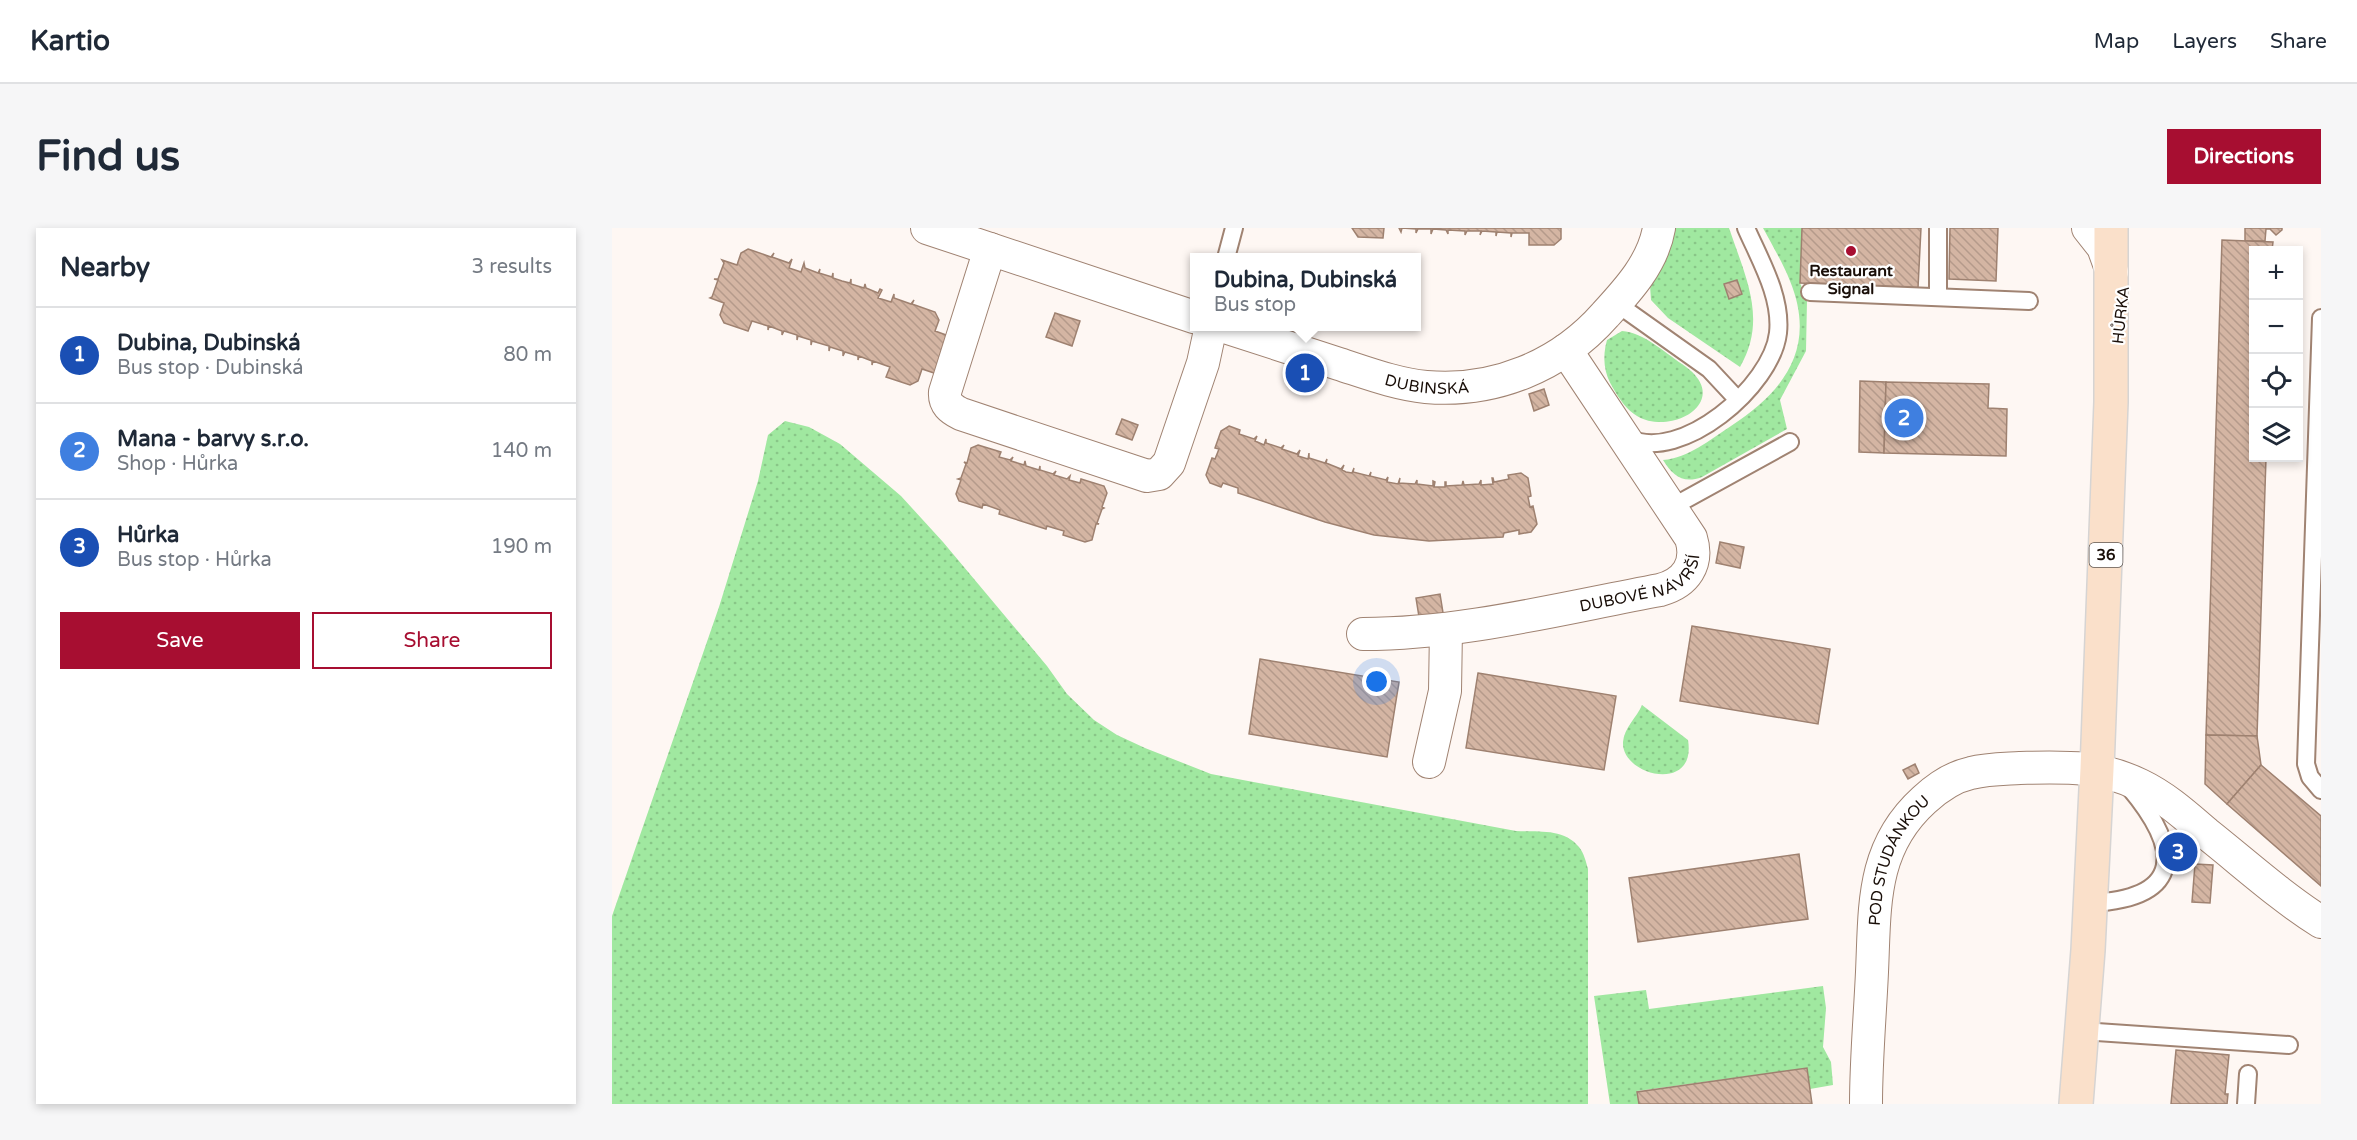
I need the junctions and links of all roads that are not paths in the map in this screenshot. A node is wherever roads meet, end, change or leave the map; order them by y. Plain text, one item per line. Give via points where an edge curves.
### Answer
1 (927, 228) edge
2 (1234, 228) edge
3 (1643, 228) edge
4 (1659, 228) edge
5 (1746, 228) edge
6 (1938, 228) edge
7 (2088, 228) edge
8 (2112, 228) edge
9 (2129, 228) edge
10 (990, 249) junction
11 (1227, 253) edge
12 (2112, 272) junction
13 (1810, 292) dead end
14 (1938, 297) junction
15 (2029, 301) dead end
16 (1616, 303) junction
17 (1190, 316) edge
18 (2321, 318) edge
19 (1210, 331) edge
20 (1234, 331) edge
21 (1566, 350) junction
22 (2320, 368) edge
23 (1737, 399) junction
24 (2111, 402) junction
25 (1624, 436) junction
26 (1790, 442) dead end
27 (1672, 507) junction
28 (1446, 629) junction
29 (1363, 633) dead end
30 (2315, 698) edge
31 (1429, 762) dead end
32 (2107, 772) junction
33 (2321, 790) edge
34 (2091, 903) junction
35 (2321, 922) edge
36 (2082, 1031) junction
37 (2289, 1045) dead end
38 (2248, 1074) dead end
39 (1866, 1104) edge
40 (2076, 1104) edge
41 (2246, 1104) edge

1 - 10 street
2 - 11 lane
3 - 16 street, DUBINSKÁ via 1636,261
4 - 16 street, DUBINSKÁ via 1651,255
5 - 23 lane via 1773,292 1778,334 1762,372
6 - 14 lane
7 - 12 street via 2106,253
8 - 12 main road, HŮRKA / 36
9 - 24 main road, HŮRKA / 36
10 - 17 street
10 - 19 street via 945,392 950,407 961,414 1146,476 1159,474 1169,463
12 - 24 main road, HŮRKA / 36
13 - 14 lane
14 - 15 lane
16 - 21 street, DUBINSKÁ via 1595,327
16 - 23 lane via 1709,369
18 - 22 lane
20 - 21 street, DUBINSKÁ via 1374,376 1426,387 1474,387 1499,381 1532,370
21 - 25 street, DUBOVÉ NÁVRŠÍ
22 - 30 lane
23 - 25 lane via 1700,428 1672,441 1648,443
24 - 32 main road, HŮRKA / 36
25 - 27 street, DUBOVÉ NÁVRŠÍ
26 - 27 lane
27 - 28 street, DUBOVÉ NÁVRŠÍ via 1694,546 1690,570 1679,583 1660,590
28 - 29 street, DUBOVÉ NÁVRŠÍ
28 - 31 street via 1445,691
30 - 33 lane via 2306,764 2310,777
32 - 34 main road, HŮRKA / 36
32 - 34 lane via 2140,800 2167,854 2158,881 2144,892
32 - 35 street via 2170,803 2284,897
32 - 39 street, POD STUDÁNKOU via 2071,766 1969,773 1935,790 1897,829 1885,854 1878,888
34 - 36 main road, HŮRKA / 36
36 - 37 lane
36 - 40 main road, HŮRKA / 36
38 - 41 lane

